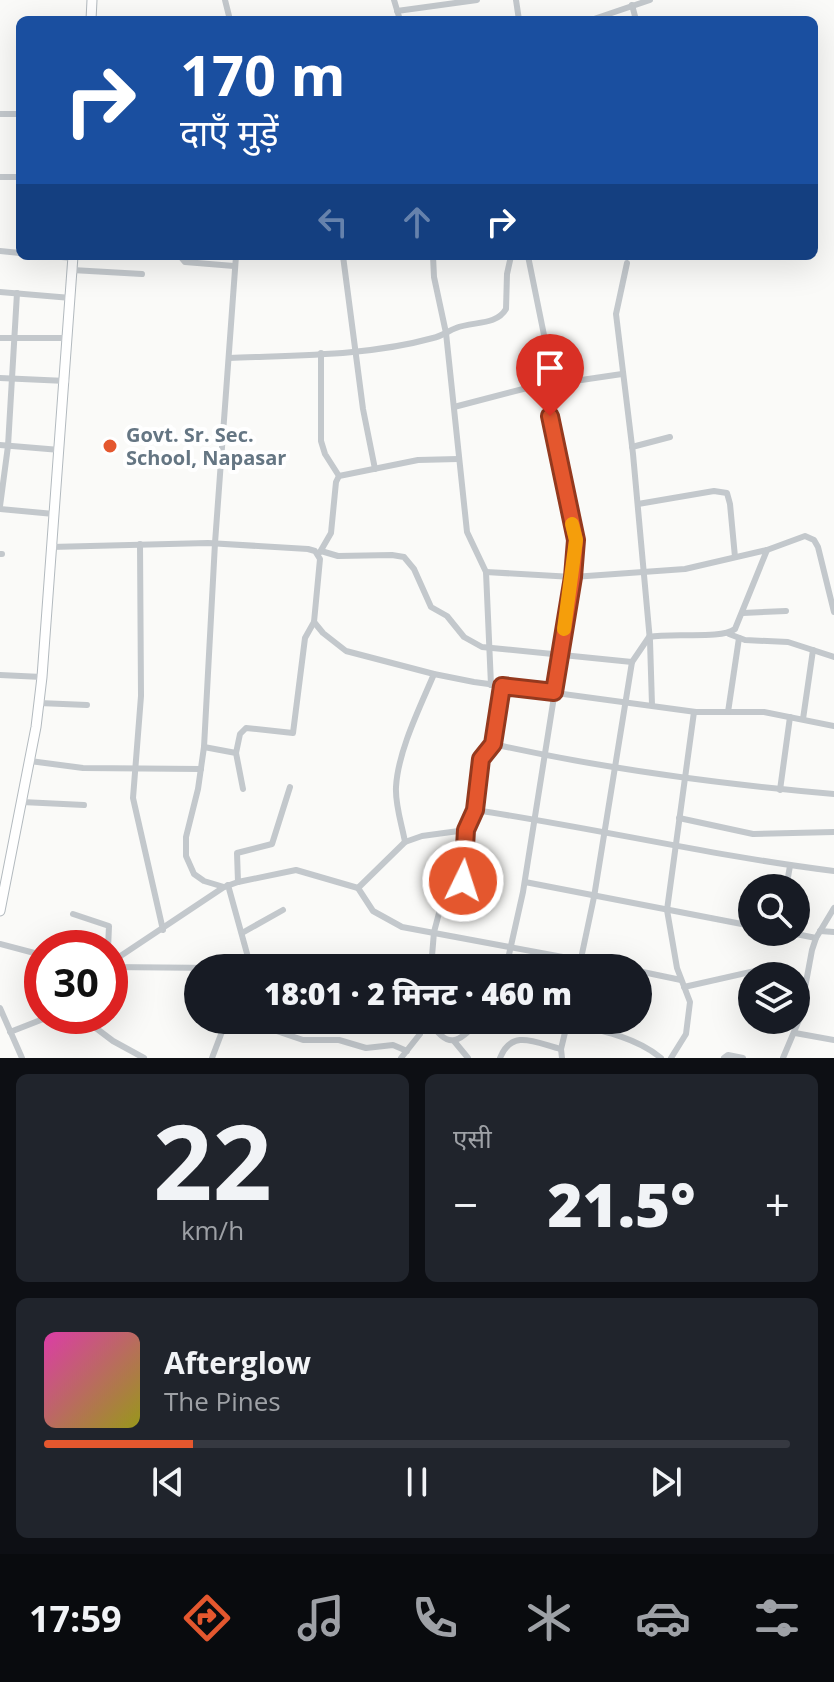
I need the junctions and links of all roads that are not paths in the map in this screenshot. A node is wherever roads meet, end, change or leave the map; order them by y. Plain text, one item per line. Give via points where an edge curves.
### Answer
1 (394, 0) edge
2 (477, 0) edge
3 (620, 0) edge
4 (650, 0) edge
5 (632, 5) junction
6 (620, 9) junction
7 (397, 11) junction
8 (399, 16) edge
9 (602, 16) edge
10 (635, 16) edge
11 (73, 260) edge
12 (183, 260) edge
13 (235, 260) edge
14 (344, 260) edge
15 (433, 260) edge
16 (511, 260) edge
17 (529, 260) edge
18 (627, 263) dead end
19 (234, 266) junction
20 (72, 270) junction
21 (142, 274) dead end
22 (0, 292) edge
23 (17, 293) junction
24 (71, 298) junction
25 (446, 333) junction
26 (0, 338) edge
27 (13, 338) junction
28 (68, 338) junction
29 (355, 351) junction
30 (321, 353) junction
31 (229, 358) junction
32 (622, 374) junction
33 (0, 378) edge
34 (12, 378) junction
35 (66, 381) junction
36 (544, 385) junction
37 (454, 407) junction
38 (670, 437) dead end
39 (4, 445) edge
40 (632, 447) junction
41 (60, 450) junction
42 (458, 459) junction
43 (375, 469) junction
44 (339, 476) junction
45 (638, 504) junction
46 (0, 508) edge
47 (54, 514) junction
48 (215, 543) junction
49 (140, 544) junction
50 (51, 547) junction
51 (767, 550) junction
52 (319, 553) junction
53 (735, 557) junction
54 (834, 564) edge
55 (823, 568) junction
56 (643, 571) junction
57 (486, 572) junction
58 (573, 577) junction
59 (786, 611) dead end
60 (834, 612) edge
61 (743, 613) junction
62 (314, 622) junction
63 (729, 634) junction
64 (649, 637) junction
65 (739, 638) junction
66 (488, 648) junction
67 (813, 650) junction
68 (560, 655) junction
69 (834, 657) edge
70 (632, 662) junction
71 (434, 674) junction
72 (0, 675) edge
73 (42, 677) junction
74 (491, 685) junction
75 (502, 686) junction
76 (554, 692) junction
77 (626, 702) junction
78 (39, 703) junction
79 (87, 705) dead end
80 (652, 705) junction
81 (694, 712) junction
82 (728, 712) junction
83 (790, 717) junction
84 (803, 719) junction
85 (834, 726) edge
86 (493, 744) junction
87 (204, 747) junction
88 (236, 753) junction
89 (544, 756) junction
90 (30, 761) junction
91 (615, 767) junction
92 (135, 768) junction
93 (201, 769) junction
94 (684, 778) junction
95 (290, 787) dead end
96 (243, 789) dead end
97 (780, 790) junction
98 (834, 794) edge
99 (22, 802) junction
100 (84, 805) dead end
101 (475, 810) junction
102 (679, 818) junction
103 (534, 819) junction
104 (466, 830) junction
105 (605, 831) junction
106 (834, 832) edge
107 (405, 842) junction
108 (676, 845) junction
109 (790, 866) junction
110 (834, 871) edge
111 (789, 874) edge
112 (238, 882) junction
113 (525, 882) junction
114 (226, 886) junction
115 (358, 888) junction
116 (594, 897) junction
117 (834, 908) edge
118 (283, 910) dead end
119 (667, 910) junction
120 (0, 911) edge
121 (73, 914) dead end
122 (738, 923) edge
123 (109, 930) edge
124 (163, 930) junction
125 (434, 932) junction
126 (834, 932) edge
127 (242, 933) junction
128 (810, 934) edge
129 (818, 934) junction
130 (0, 944) edge
131 (511, 946) junction
132 (24, 950) edge
133 (128, 953) edge
134 (247, 954) edge
135 (432, 954) edge
136 (509, 954) edge
137 (554, 954) edge
138 (582, 954) edge
139 (128, 966) edge
140 (184, 967) edge
141 (810, 968) edge
142 (738, 974) edge
143 (652, 975) edge
144 (682, 984) junction
145 (0, 1008) edge
146 (24, 1027) edge
147 (10, 1032) junction
148 (102, 1034) edge
149 (221, 1034) edge
150 (285, 1034) edge
151 (420, 1034) edge
152 (438, 1034) edge
153 (467, 1034) edge
154 (565, 1034) edge
155 (611, 1034) edge
156 (795, 1034) edge
157 (801, 1034) edge
158 (834, 1040) edge
159 (454, 1041) junction
160 (561, 1049) junction
161 (407, 1051) junction
162 (22, 1058) edge
163 (144, 1058) edge
164 (212, 1058) edge
165 (401, 1058) edge
166 (468, 1058) edge
167 (500, 1058) edge
168 (562, 1058) edge
169 (661, 1058) edge
170 (671, 1058) edge
171 (724, 1058) edge
172 (743, 1058) edge
173 (783, 1058) edge

1 - 7 street
2 - 7 street
3 - 6 street
4 - 5 street
5 - 6 street
5 - 10 street
6 - 9 street
7 - 8 street
11 - 20 main road
12 - 19 street
13 - 19 street
14 - 29 street
15 - 25 street
16 - 25 street via 504,313
17 - 36 street via 544,335
18 - 32 street via 616,308
19 - 31 street
20 - 21 street
20 - 24 main road
22 - 23 street
23 - 24 street
23 - 27 street
24 - 28 main road
25 - 29 street
25 - 37 street
26 - 27 street
27 - 28 street
27 - 34 street
28 - 35 main road
29 - 30 street
29 - 43 street
30 - 31 street
30 - 44 street via 321,441
31 - 48 street
32 - 36 street
32 - 40 street
33 - 34 street
34 - 35 street
34 - 39 street
35 - 41 main road
36 - 37 street
36 - 58 street via 575,531
37 - 42 street
38 - 40 street
39 - 41 street
39 - 46 street
40 - 45 street
41 - 47 main road
42 - 43 street
42 - 57 street via 468,537
43 - 44 street
44 - 52 street via 331,533
45 - 53 street via 727,493
45 - 56 street
46 - 47 street
47 - 50 main road
48 - 49 street
48 - 52 street
48 - 87 street
49 - 50 street
49 - 92 street via 141,696
50 - 73 main road
51 - 53 street
51 - 55 street via 811,537
51 - 61 street
52 - 62 street
52 - 66 street via 404,557 431,607 447,616 464,637
53 - 56 street via 685,569
54 - 55 street
55 - 60 street
56 - 58 street
56 - 64 street
57 - 58 street
57 - 66 street
58 - 68 street
59 - 61 street
61 - 63 street
62 - 71 street via 346,651
62 - 88 street via 305,638 293,733 246,728
63 - 64 street
63 - 65 street
64 - 70 street
64 - 80 street
65 - 67 street
65 - 82 street
66 - 68 street
66 - 74 street
67 - 69 street
67 - 84 street
68 - 70 street
68 - 76 street
70 - 77 street
71 - 74 street
71 - 107 street via 398,776
72 - 73 street
73 - 78 main road
74 - 75 street
75 - 76 street
75 - 86 street
76 - 77 street
76 - 89 street
77 - 80 street
77 - 91 street
78 - 79 street
78 - 90 main road
80 - 81 street
81 - 82 street
81 - 94 street
82 - 83 street
83 - 84 street
83 - 97 street
84 - 85 street
86 - 89 street
86 - 101 street via 481,759
87 - 88 street
87 - 93 street
88 - 96 street
89 - 91 street
89 - 103 street
90 - 92 street
90 - 99 main road
91 - 94 street
91 - 105 street
92 - 93 street
92 - 124 street via 135,815
93 - 114 street via 186,856 198,878
94 - 97 street
94 - 102 street
95 - 112 street via 272,844 237,853
97 - 98 street
99 - 100 street
99 - 120 main road
101 - 103 street
101 - 104 street
102 - 106 street via 753,834
102 - 108 street
103 - 105 street
103 - 113 street
104 - 107 street
104 - 125 street via 463,881 445,893
105 - 108 street
105 - 116 street
107 - 115 street
108 - 109 street
108 - 119 street
109 - 110 street
109 - 111 street
112 - 114 street
112 - 115 street via 296,870
113 - 116 street
113 - 131 street
114 - 124 street
114 - 127 street
115 - 125 street via 381,917
116 - 119 street
116 - 138 street
117 - 129 street
118 - 127 street
119 - 122 street
119 - 144 street
121 - 123 street
124 - 133 street
125 - 131 street
125 - 135 street
126 - 129 street
127 - 134 street
128 - 129 street
129 - 141 street
130 - 132 street
131 - 136 street
131 - 137 street
139 - 140 street
142 - 144 street
143 - 144 street
144 - 170 street via 690,1002 686,1034
145 - 147 street
146 - 147 street
147 - 162 street
148 - 163 street
149 - 164 street
150 - 161 street via 366,1048 393,1045
151 - 161 street
152 - 159 street
153 - 159 street
154 - 160 street
155 - 169 street via 633,1040
156 - 173 street
157 - 158 street
159 - 166 street
160 - 167 street via 517,1039 507,1043
160 - 168 street
161 - 165 street
171 - 172 street

